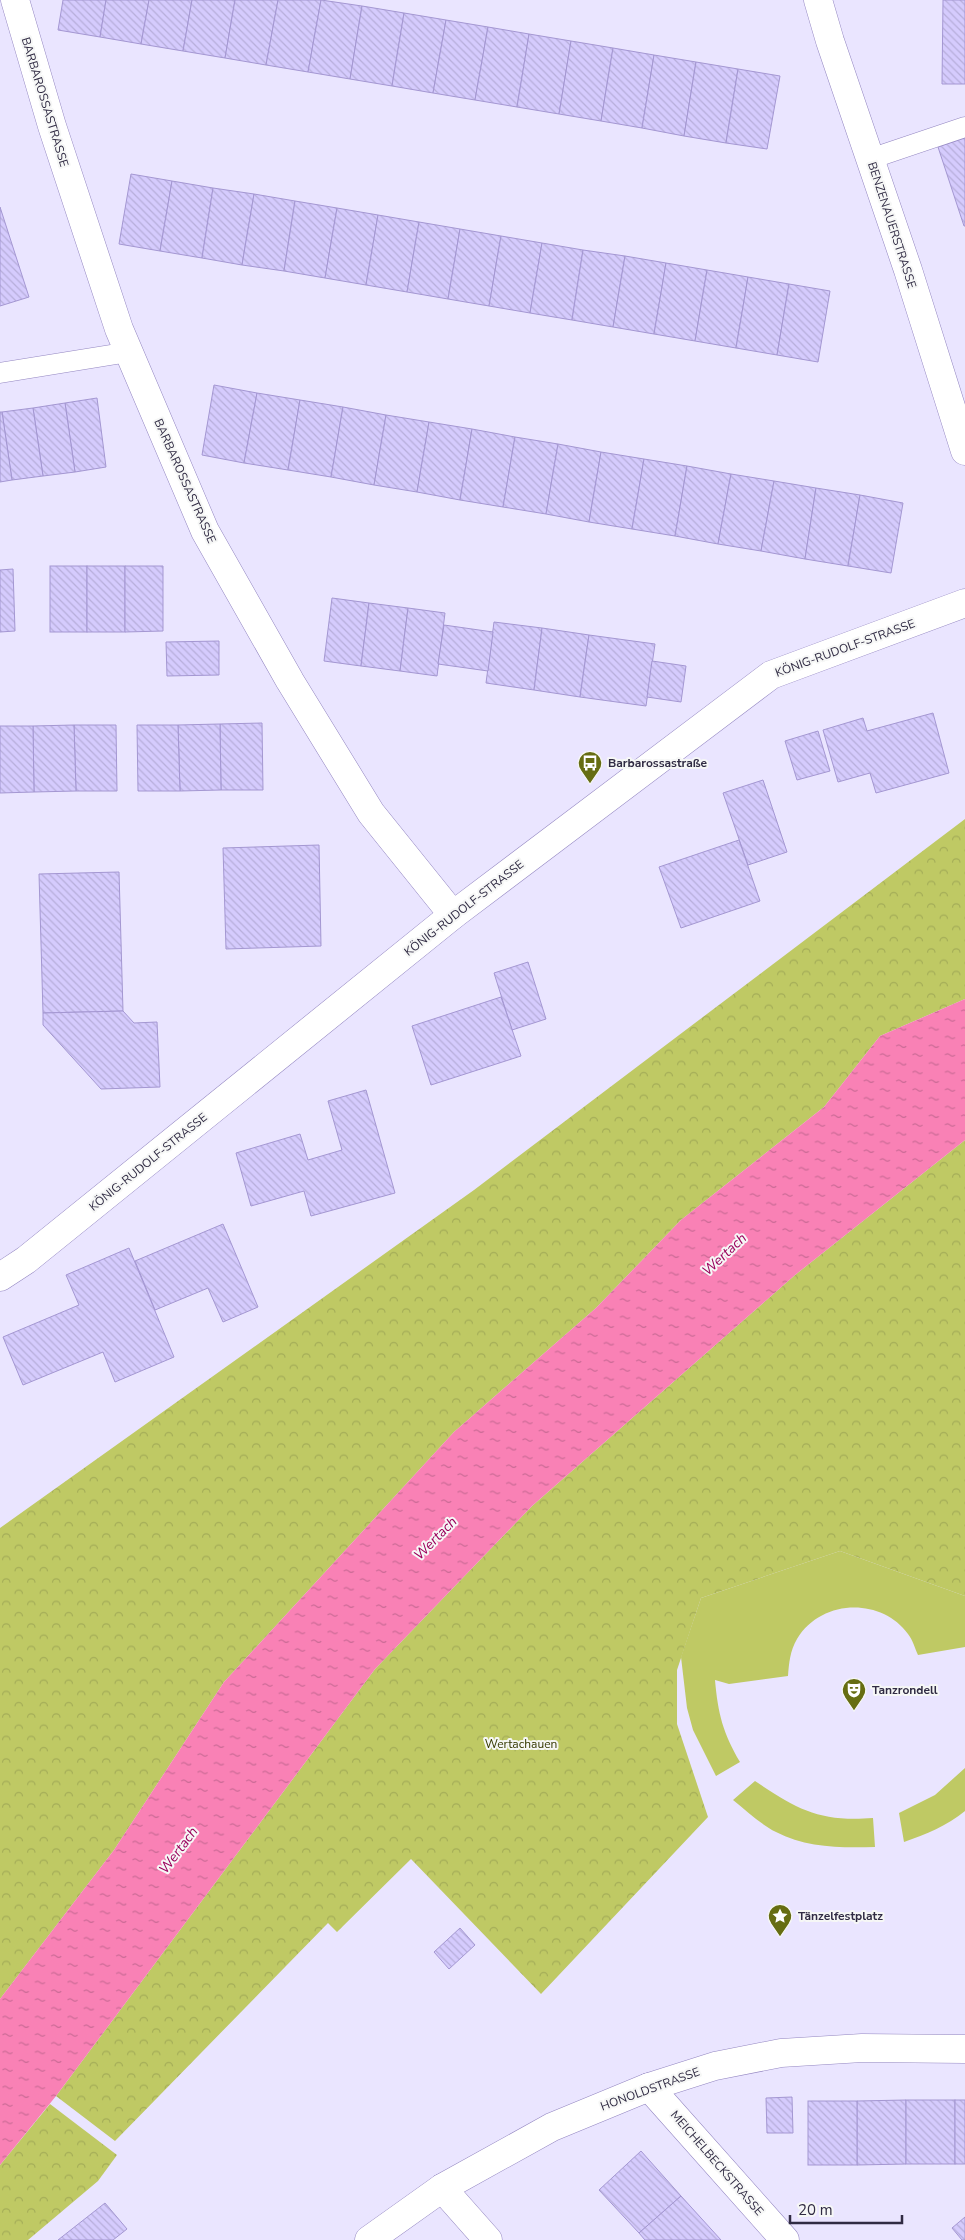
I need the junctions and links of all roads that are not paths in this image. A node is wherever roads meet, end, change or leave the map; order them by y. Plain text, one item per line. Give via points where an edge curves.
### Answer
1 (15, 0) edge
2 (818, 0) edge
3 (965, 127) edge
4 (870, 159) junction
5 (129, 352) junction
6 (0, 373) edge
7 (965, 451) edge
8 (965, 603) edge
9 (453, 915) junction
10 (0, 1277) edge
11 (965, 2049) edge
12 (649, 2087) junction
13 (442, 2188) junction
14 (369, 2240) edge
15 (488, 2240) edge
16 (784, 2240) edge

1 - 5 street, BARBAROSSASTRASSE via 52,126
2 - 4 street, BENZENAUERSTRASSE
3 - 4 lane
4 - 7 street, BENZENAUERSTRASSE
5 - 6 lane
5 - 9 street, BARBAROSSASTRASSE via 205,530 286,672 371,813
8 - 9 street, KÖNIG-RUDOLF-STRASSE via 771,675
9 - 10 street, KÖNIG-RUDOLF-STRASSE via 26,1260
11 - 12 street, HONOLDSTRASSE via 862,2048 781,2052 715,2066
12 - 13 street, HONOLDSTRASSE via 552,2127
12 - 16 street, MEICHELBECKSTRASSE
13 - 14 street, HONOLDSTRASSE
13 - 15 street

